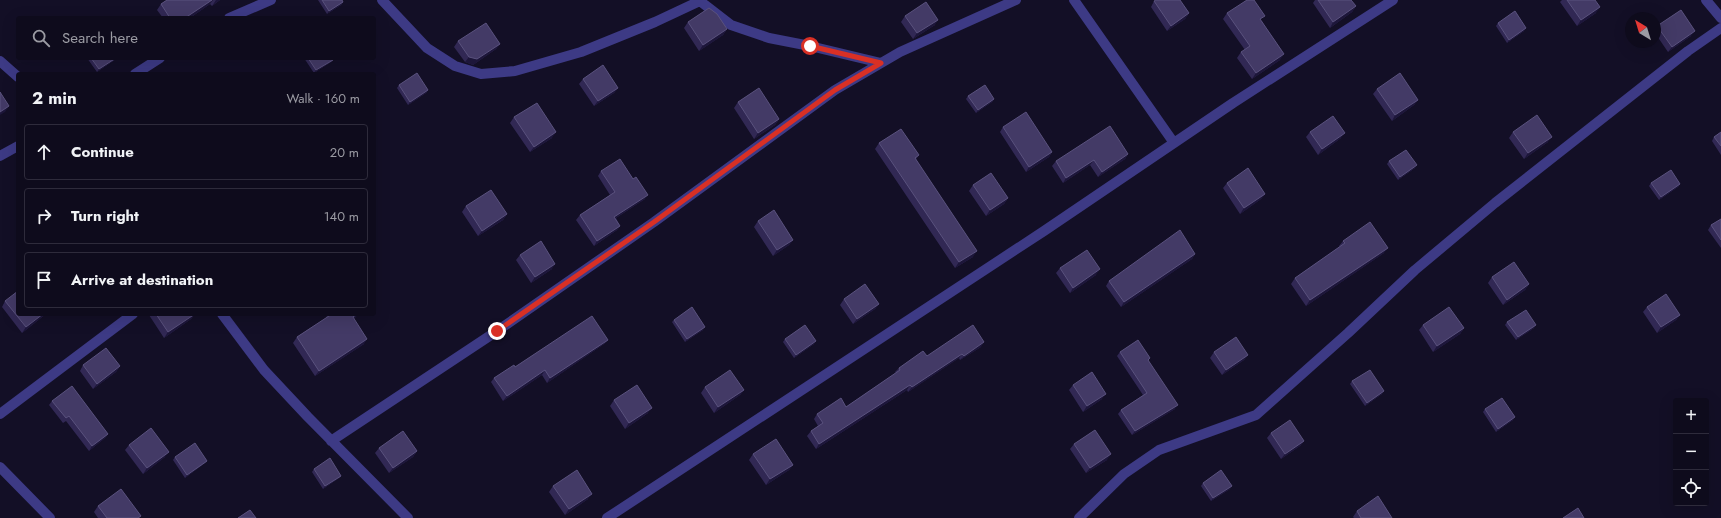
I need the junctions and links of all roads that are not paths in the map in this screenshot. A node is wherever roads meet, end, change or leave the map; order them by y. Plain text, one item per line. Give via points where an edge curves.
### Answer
1 (271, 0) edge
2 (382, 0) edge
3 (1016, 0) edge
4 (1074, 0) edge
5 (1393, 0) edge
6 (1706, 0) edge
7 (701, 1) edge
8 (234, 16) edge
9 (1721, 18) edge
10 (1721, 28) edge
11 (157, 60) edge
12 (0, 61) edge
13 (881, 63) junction
14 (138, 72) edge
15 (16, 75) edge
16 (1174, 143) junction
17 (16, 147) edge
18 (0, 156) edge
19 (130, 316) edge
20 (224, 316) edge
21 (0, 414) edge
22 (331, 441) junction
23 (0, 467) edge
24 (50, 518) edge
25 (408, 518) edge
26 (607, 518) edge
27 (1079, 518) edge

1 - 8 street
2 - 7 street via 426,48 455,66 481,74 515,71 581,52
3 - 13 street
4 - 16 street
5 - 16 street
6 - 9 street
7 - 13 street via 731,25 761,36
10 - 27 street via 1688,51 1495,203 1415,270 1256,415 1159,450 1124,474
11 - 14 street
12 - 15 street
13 - 22 street via 835,90 654,222 497,331
16 - 26 street
17 - 18 street
19 - 21 street
20 - 22 street via 264,370
22 - 25 street
23 - 24 street

